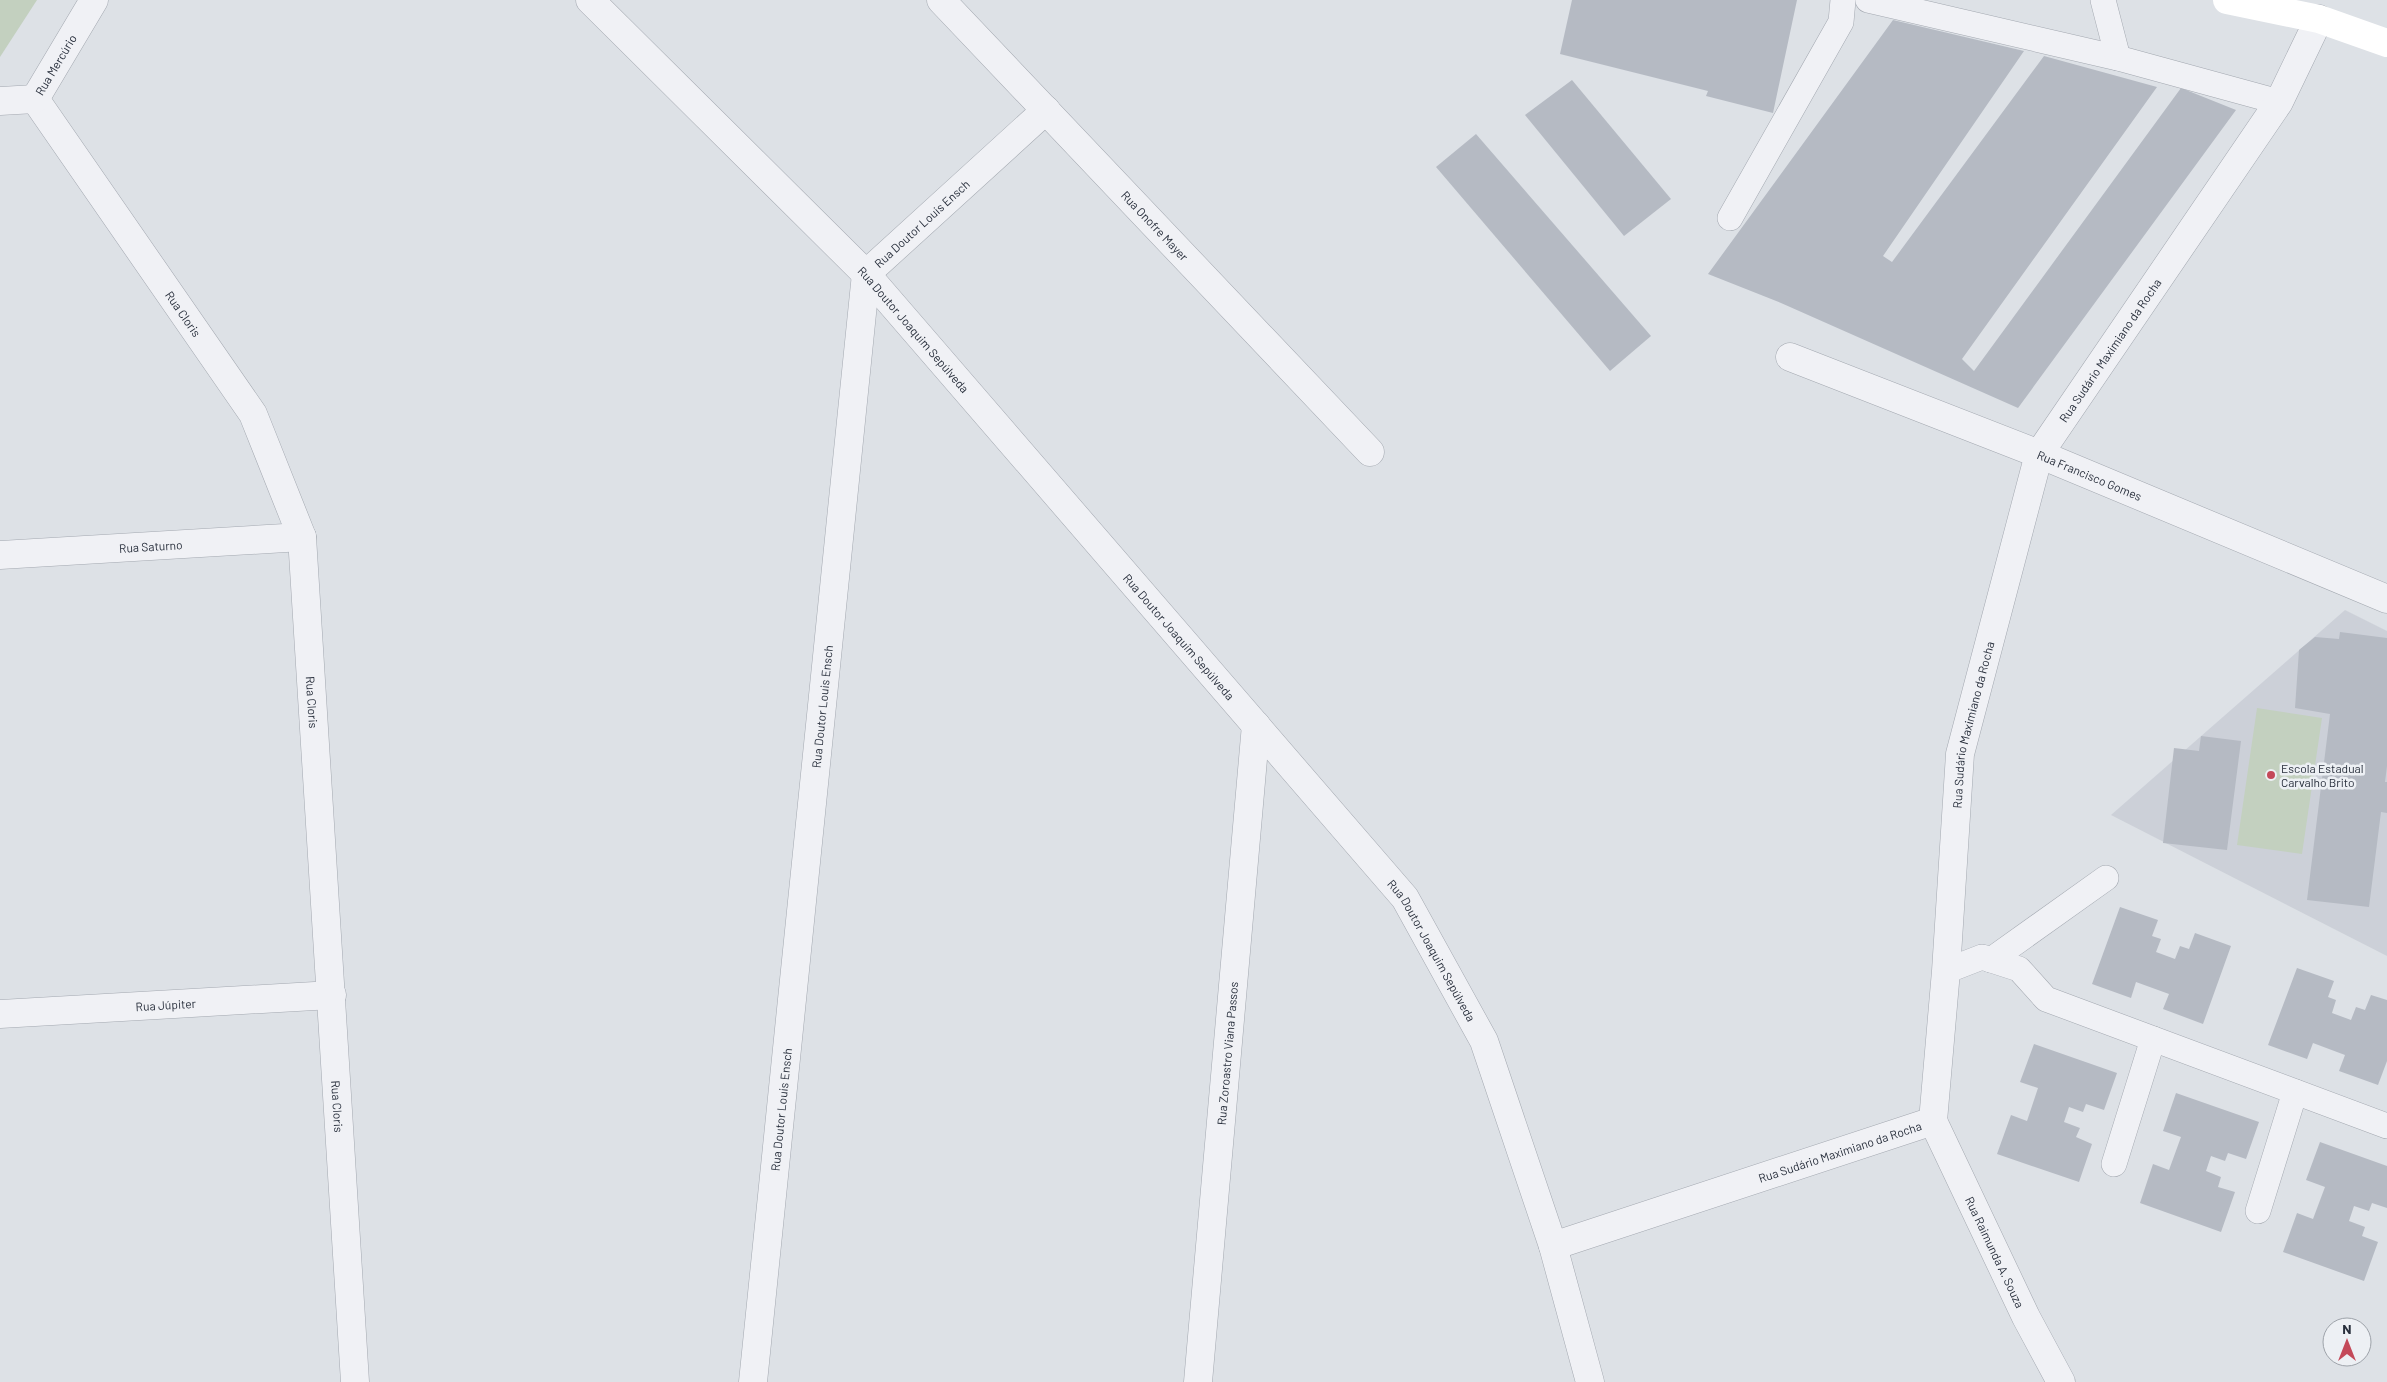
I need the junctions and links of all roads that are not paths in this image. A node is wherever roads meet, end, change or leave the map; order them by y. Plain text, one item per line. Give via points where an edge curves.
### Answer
1 (94, 0) edge
2 (590, 0) edge
3 (940, 0) edge
4 (1843, 0) edge
5 (1868, 0) edge
6 (2103, 0) edge
7 (2227, 0) edge
8 (2318, 19) junction
9 (2387, 43) edge
10 (2118, 58) junction
11 (35, 99) junction
12 (0, 101) edge
13 (2279, 102) junction
14 (1046, 110) junction
15 (1730, 218) dead end
16 (866, 274) junction
17 (1790, 357) dead end
18 (1370, 452) dead end
19 (2039, 454) junction
20 (302, 538) junction
21 (0, 555) edge
22 (2387, 599) edge
23 (1256, 725) junction
24 (2106, 878) dead end
25 (1991, 960) junction
26 (1946, 971) junction
27 (332, 995) junction
28 (0, 1014) edge
29 (2153, 1039) junction
30 (2294, 1092) junction
31 (1933, 1121) junction
32 (2387, 1126) edge
33 (2114, 1164) dead end
34 (2258, 1211) dead end
35 (1553, 1246) junction
36 (355, 1382) edge
37 (753, 1382) edge
38 (1198, 1382) edge
39 (1590, 1382) edge
40 (2061, 1382) edge

1 - 11 street, Rua Mercúrio
2 - 16 street, Rua Doutor Joaquim Sepúlveda
3 - 14 street, Rua Onofre Mayer
4 - 15 lane via 1841,22
5 - 10 lane
6 - 10 lane
7 - 8 main road
8 - 9 main road
8 - 13 street, Rua Sudário Maximiano da Rocha
10 - 13 lane
11 - 12 street, Rua Mercúrio
11 - 20 street, Rua Cloris via 253,414
13 - 19 street, Rua Sudário Maximiano da Rocha
14 - 16 street, Rua Doutor Louis Ensch
14 - 18 street, Rua Onofre Mayer
16 - 23 street, Rua Doutor Joaquim Sepúlveda
16 - 37 street, Rua Doutor Louis Ensch
17 - 19 street, Rua Francisco Gomes
19 - 22 street, Rua Francisco Gomes
19 - 26 street, Rua Sudário Maximiano da Rocha via 1960,754
20 - 21 street, Rua Saturno
20 - 27 street, Rua Cloris
23 - 35 street, Rua Doutor Joaquim Sepúlveda via 1405,898 1484,1041
23 - 38 street, Rua Zoroastro Viana Passos
24 - 25 lane
25 - 26 lane via 1982,957
25 - 29 lane via 2019,969 2046,999
26 - 31 street, Rua Sudário Maximiano da Rocha
27 - 28 street, Rua Júpiter
27 - 36 street, Rua Cloris
29 - 30 lane
29 - 33 lane
30 - 32 lane
30 - 34 lane
31 - 35 street, Rua Sudário Maximiano da Rocha
31 - 40 street, Rua Raimunda A. Souza via 2026,1317
35 - 39 street, Rua Doutor Joaquim Sepúlveda

